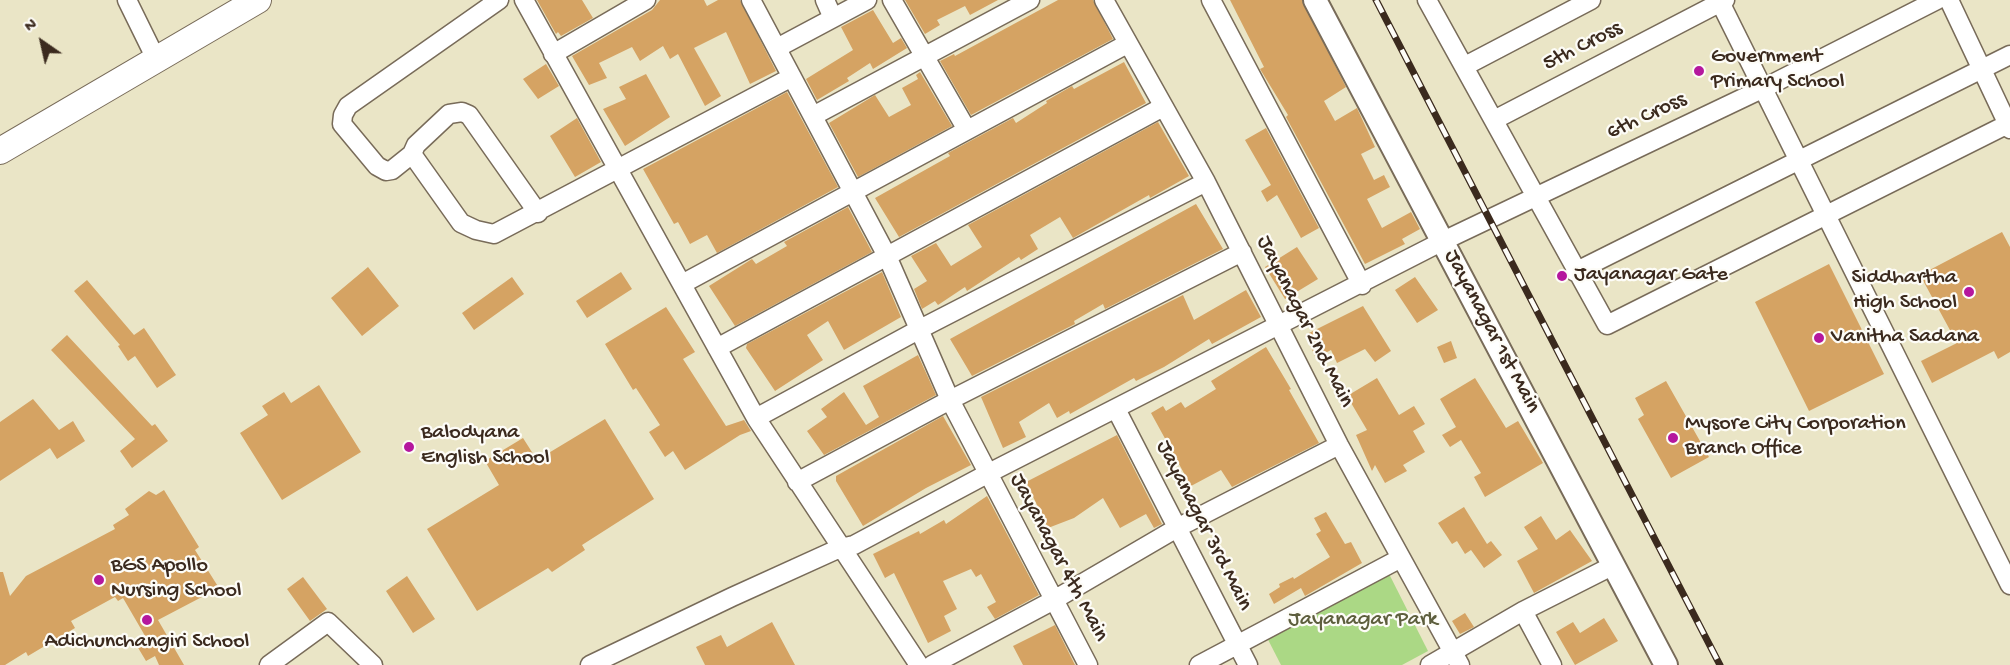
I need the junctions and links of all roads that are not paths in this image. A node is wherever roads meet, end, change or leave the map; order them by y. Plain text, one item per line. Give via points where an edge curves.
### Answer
1 (126, 0) edge
2 (258, 0) edge
3 (499, 0) edge
4 (524, 0) edge
5 (646, 0) edge
6 (751, 0) edge
7 (825, 0) edge
8 (867, 0) edge
9 (892, 0) edge
10 (1030, 0) edge
11 (1104, 0) edge
12 (1211, 0) edge
13 (1316, 0) edge
14 (1591, 0) edge
15 (1937, 0) edge
16 (1949, 0) edge
17 (1721, 1) edge
18 (1436, 3) edge
19 (833, 18) junction
20 (1128, 44) junction
21 (777, 48) junction
22 (553, 54) junction
23 (925, 55) junction
24 (2010, 55) edge
25 (156, 59) junction
26 (1464, 66) junction
27 (1982, 69) junction
28 (792, 77) junction
29 (1764, 88) junction
30 (1163, 107) junction
31 (813, 116) junction
32 (1494, 120) junction
33 (2009, 125) edge
34 (967, 130) junction
35 (0, 151) edge
36 (412, 154) junction
37 (1797, 159) junction
38 (618, 170) junction
39 (1206, 182) junction
40 (853, 192) junction
41 (1537, 195) junction
42 (538, 213) junction
43 (1825, 213) junction
44 (1443, 241) junction
45 (1242, 252) junction
46 (887, 256) junction
47 (1575, 272) junction
48 (682, 284) junction
49 (1362, 285) junction
50 (1278, 327) junction
51 (920, 328) junction
52 (717, 348) junction
53 (950, 400) junction
54 (1116, 409) junction
55 (756, 418) junction
56 (1339, 445) junction
57 (987, 474) junction
58 (797, 482) junction
59 (1177, 528) junction
60 (840, 548) junction
61 (1401, 558) junction
62 (1614, 565) junction
63 (2010, 585) edge
64 (1052, 601) junction
65 (1523, 611) junction
66 (1238, 645) junction
67 (1456, 659) edge
68 (269, 665) edge
69 (373, 665) edge
70 (590, 665) edge
71 (919, 665) edge
72 (932, 665) edge
73 (1088, 665) edge
74 (1199, 665) edge
75 (1248, 665) edge
76 (1430, 665) edge
77 (1552, 665) edge
78 (1666, 665) edge

1 - 25 street
2 - 25 main road
3 - 36 street via 348,106 342,124 377,166 392,170
4 - 22 street
5 - 22 street
6 - 21 street, Jayanagar 4th Main
7 - 19 street
8 - 19 street
9 - 23 street
10 - 23 street
11 - 20 street, Jayanagar 2nd Main
12 - 49 street
13 - 44 street, Jayanagar 1st Main
14 - 26 street
15 - 29 street, 6th Cross
16 - 27 street
17 - 29 street
17 - 32 street, 5th Cross
18 - 26 street
19 - 21 street
20 - 30 street, Jayanagar 2nd Main
20 - 34 street
21 - 28 street, Jayanagar 4th Main
22 - 38 street
23 - 31 street
23 - 34 street
24 - 27 street
25 - 35 main road
26 - 32 street
27 - 33 street
27 - 37 street
28 - 31 street, Jayanagar 4th Main
28 - 38 street
29 - 37 street
29 - 41 street, 6th Cross
30 - 39 street, Jayanagar 2nd Main
30 - 46 street
31 - 40 street, Jayanagar 4th Main
32 - 41 street
33 - 43 street
34 - 40 street
36 - 42 street via 461,223 494,234
36 - 42 street via 416,145 449,114 470,115
37 - 43 street
37 - 47 street
38 - 42 street
38 - 48 street
39 - 45 street, Jayanagar 2nd Main
39 - 51 street
40 - 46 street, Jayanagar 4th Main
40 - 48 street
41 - 44 street, 6th Cross
41 - 47 street
43 - 47 street via 1606,325
43 - 63 street
44 - 49 street, 6th Cross
44 - 62 street, Jayanagar 1st Main
45 - 50 street, Jayanagar 2nd Main
45 - 53 street
46 - 51 street, Jayanagar 4th Main
46 - 52 street
48 - 52 street
49 - 50 street, 6th Cross
50 - 54 street, 6th Cross
50 - 56 street, Jayanagar 2nd Main
51 - 53 street, Jayanagar 4th Main
51 - 55 street
52 - 55 street
53 - 57 street, Jayanagar 4th Main
53 - 58 street
54 - 57 street, 6th Cross
54 - 59 street, Jayanagar 3rd Main
55 - 58 street
56 - 59 street
56 - 61 street, Jayanagar 2nd Main
57 - 60 street, 6th Cross via 854,546
57 - 64 street, Jayanagar 4th Main
58 - 60 street
59 - 64 street
59 - 66 street, Jayanagar 3rd Main
60 - 70 street, 6th Cross
60 - 71 street
61 - 66 street
61 - 67 street, Jayanagar 2nd Main
62 - 65 street
62 - 78 street, Jayanagar 1st Main
64 - 72 street
64 - 73 street, Jayanagar 4th Main
65 - 67 street
65 - 77 street
66 - 74 street
66 - 75 street, Jayanagar 3rd Main
67 - 76 street
68 - 69 street via 328,622

